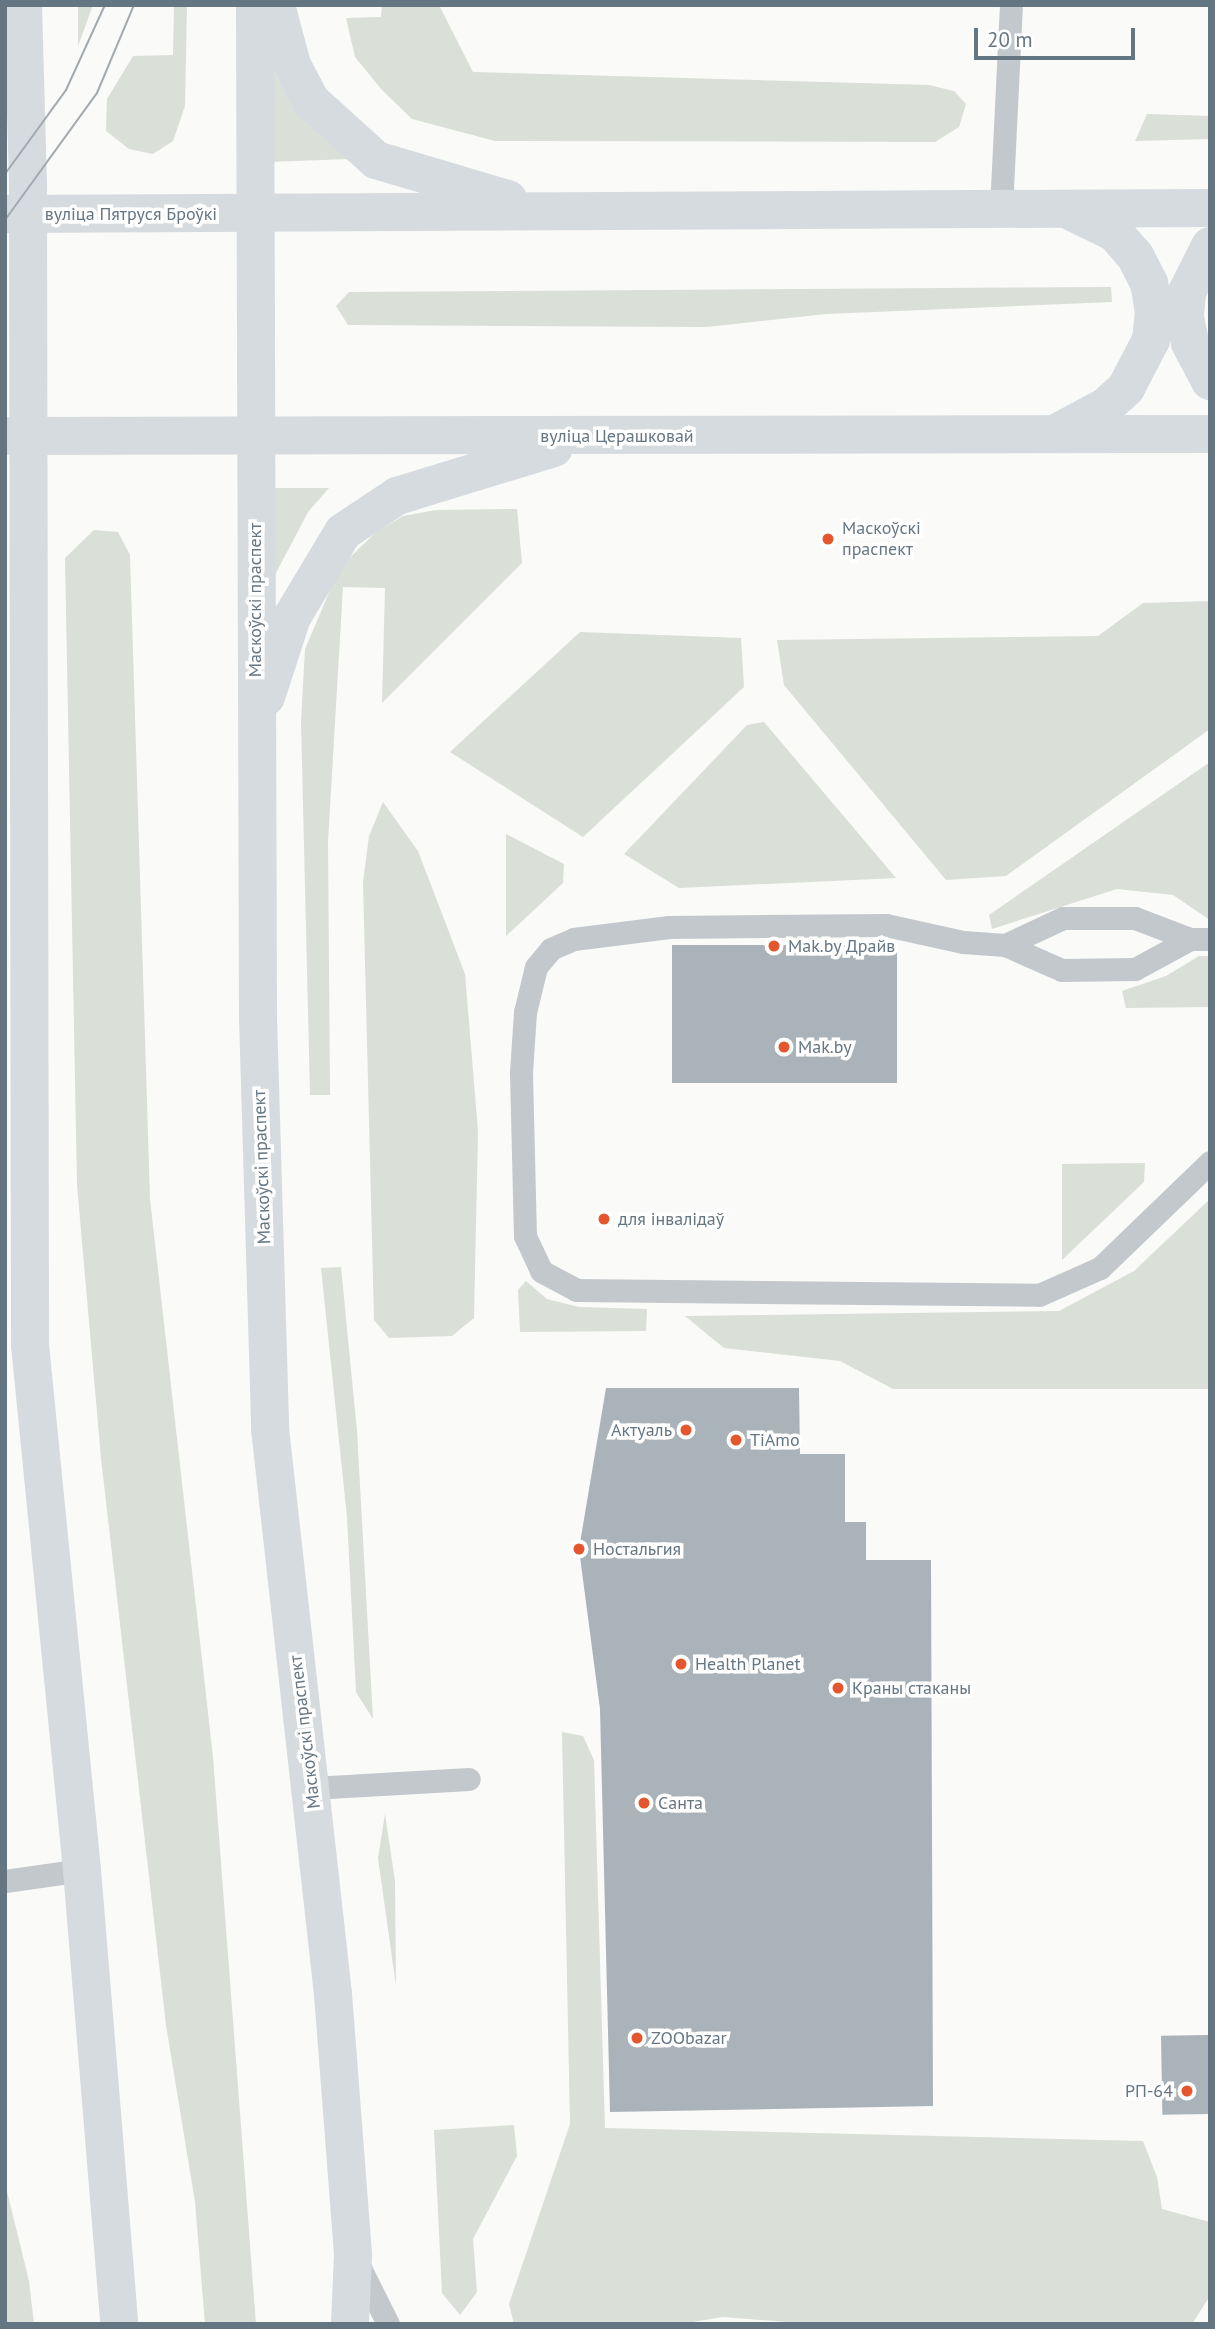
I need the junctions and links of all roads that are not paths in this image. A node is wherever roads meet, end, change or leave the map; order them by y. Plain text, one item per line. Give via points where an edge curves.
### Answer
1 (23, 5) edge
2 (255, 5) edge
3 (276, 5) edge
4 (1011, 5) edge
5 (1060, 208) junction
6 (1210, 208) edge
7 (1001, 209) junction
8 (561, 212) junction
9 (17, 214) edge
10 (256, 214) junction
11 (1210, 246) edge
12 (1210, 381) edge
13 (255, 433) junction
14 (1210, 434) edge
15 (15, 435) edge
16 (1053, 435) junction
17 (593, 437) junction
18 (5, 720) edge
19 (255, 729) junction
20 (30, 815) junction
21 (1200, 939) edge
22 (1004, 945) junction
23 (1210, 1162) edge
24 (469, 1779) dead end
25 (312, 1788) junction
26 (82, 1870) junction
27 (5, 1881) edge
28 (353, 2255) junction
29 (119, 2324) edge
30 (350, 2324) edge
31 (388, 2324) edge

1 - 9 main road
2 - 10 main road, Маскоўскі праспект
3 - 8 main road via 292,65 311,101 376,160
4 - 7 lane
5 - 6 main road
5 - 7 main road
5 - 16 main road via 1090,217 1115,233 1135,256 1149,283 1154,313 1151,341 1126,388 1105,407
7 - 8 main road
8 - 10 main road
9 - 10 main road, вуліца Пятруся Броўкі
9 - 15 main road
10 - 13 main road, Маскоўскі праспект
11 - 12 main road via 1191,280 1185,317 1189,343
13 - 15 main road, вуліца Церашковай
13 - 17 main road, вуліца Церашковай
13 - 19 main road, Маскоўскі праспект
14 - 16 main road, вуліца Церашковай
15 - 20 main road
16 - 17 main road, вуліца Церашковай
17 - 19 main road via 397,496 343,532 292,617
18 - 20 main road
19 - 25 main road, Маскоўскі праспект via 270,1429
20 - 26 main road via 30,1345
21 - 22 lane via 1135,918 1063,918
21 - 22 lane via 1135,969 1062,970
22 - 23 lane via 964,942 886,925 845,925 669,927 573,939 551,949 536,967 525,1012 521,1073 525,1236 541,1271 576,1290 1038,1295 1100,1268
24 - 25 lane
25 - 28 main road, Маскоўскі праспект
26 - 27 lane
26 - 29 main road
28 - 30 main road, Маскоўскі праспект
28 - 31 lane

